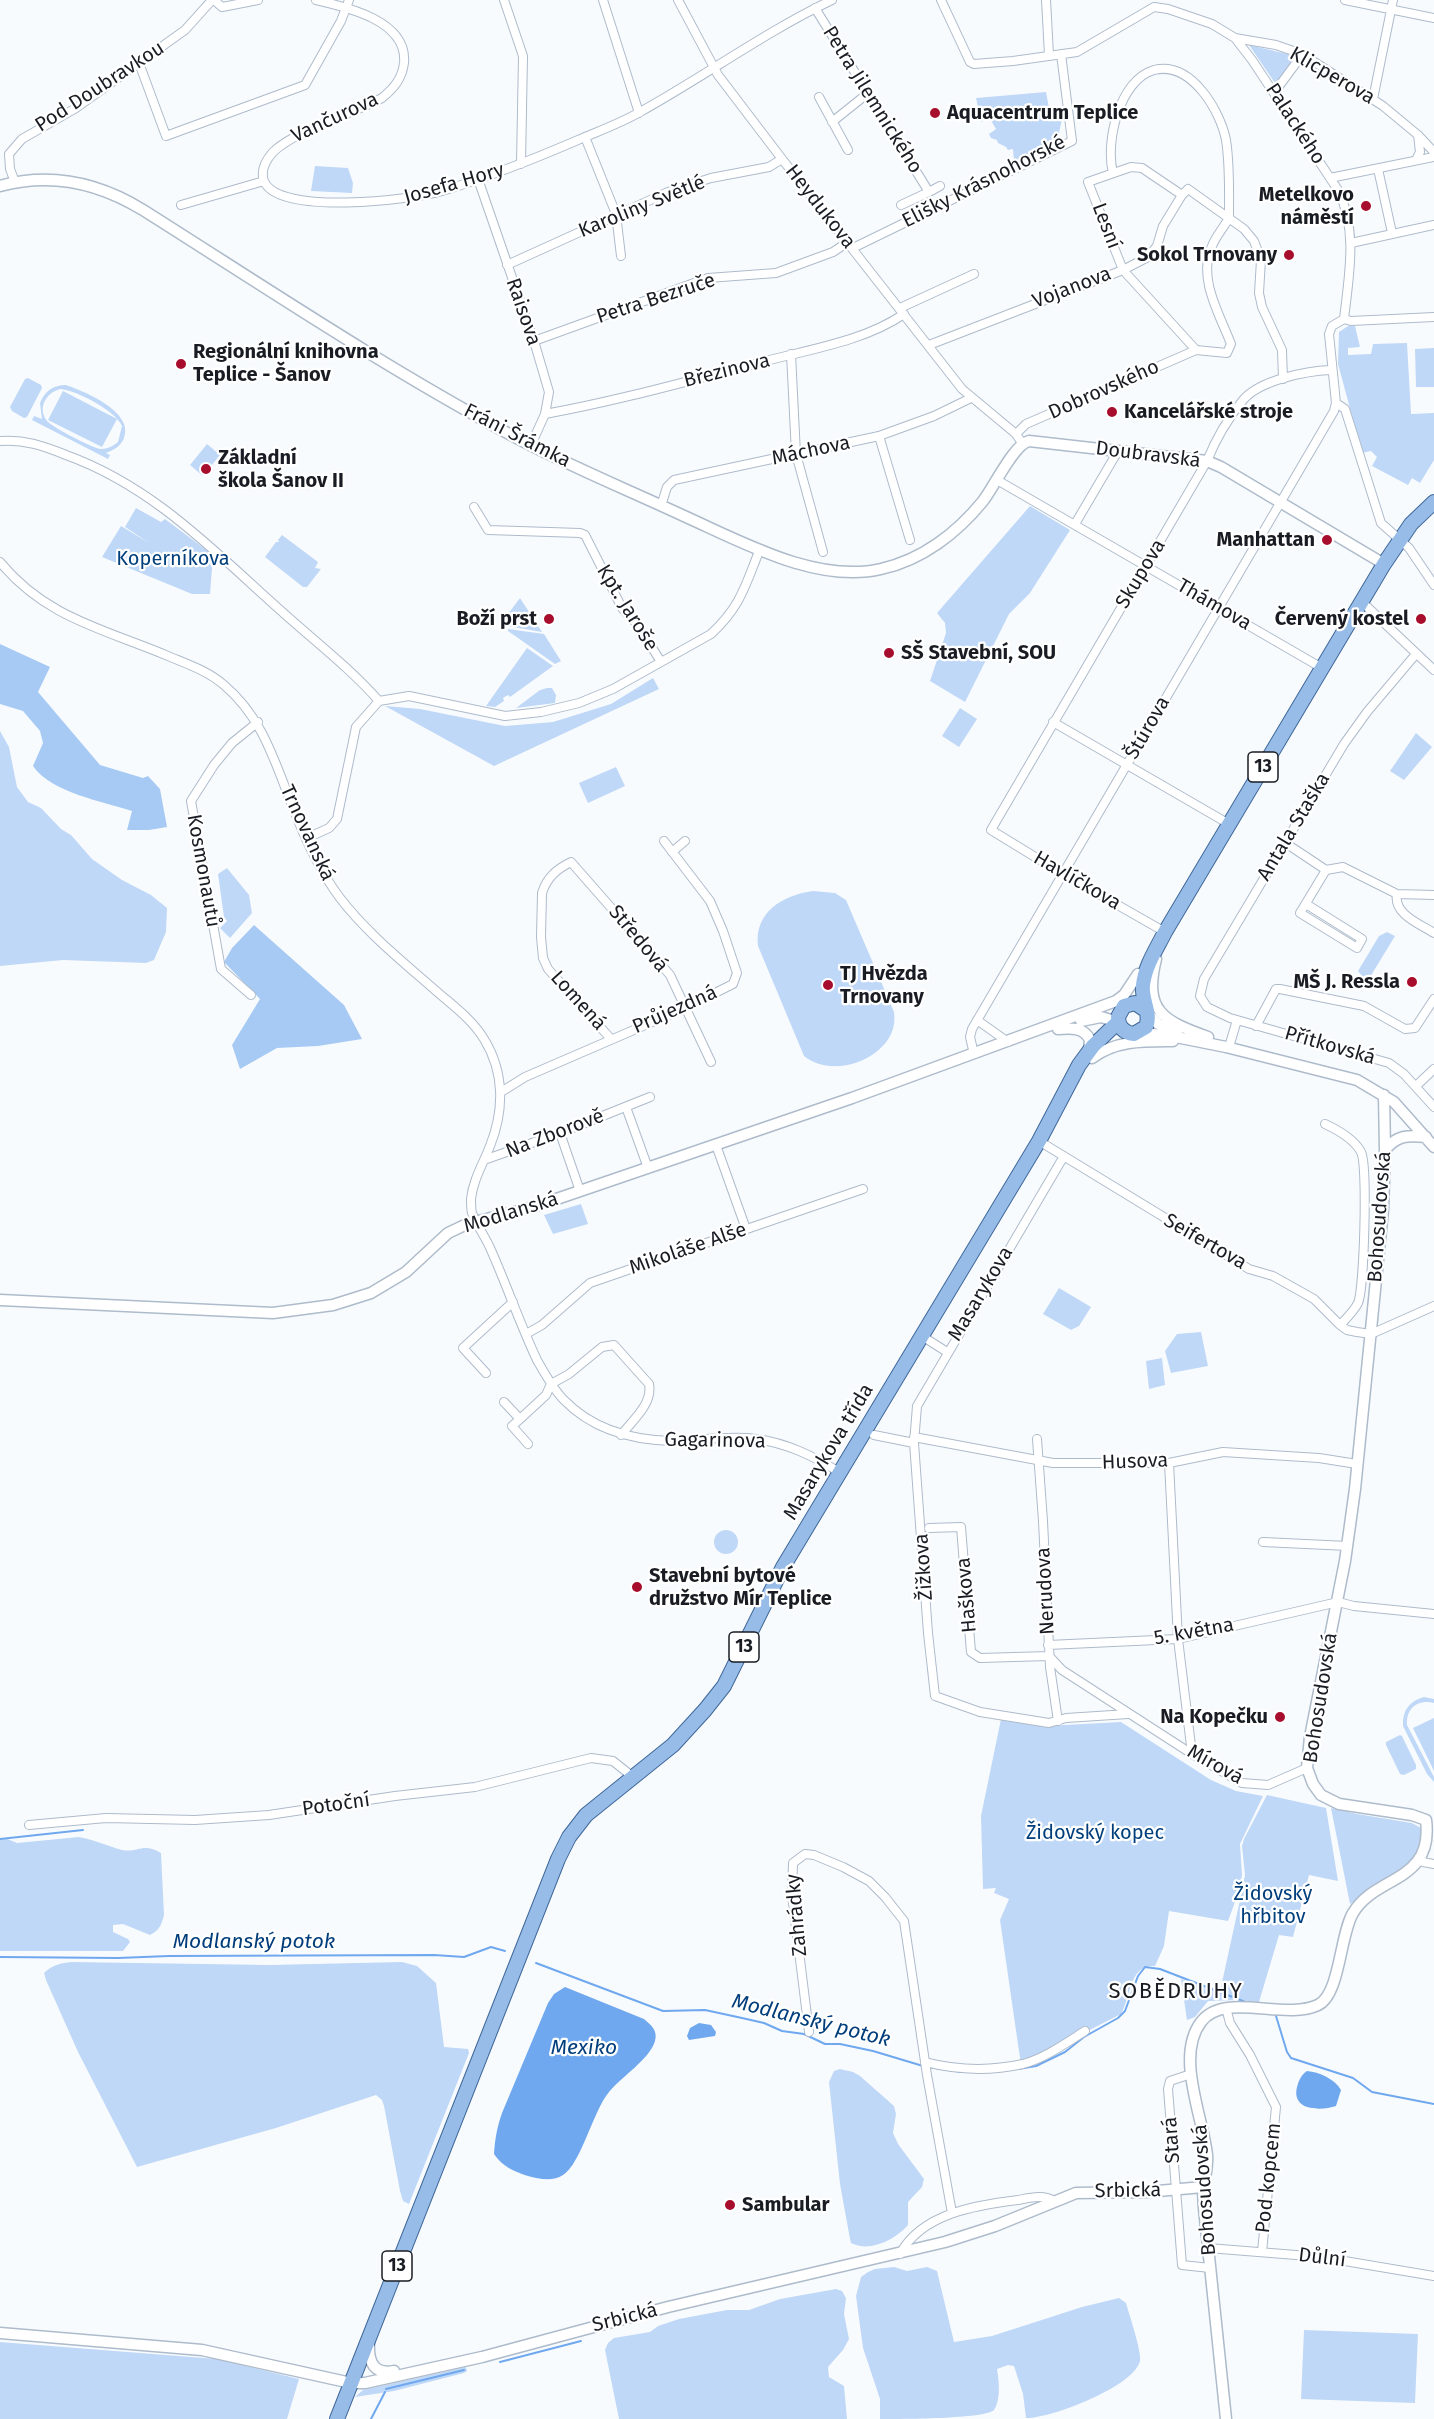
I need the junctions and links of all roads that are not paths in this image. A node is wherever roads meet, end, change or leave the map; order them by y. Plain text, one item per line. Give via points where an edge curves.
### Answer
1 (213, 0) edge
2 (258, 0) edge
3 (316, 0) edge
4 (504, 0) edge
5 (603, 0) edge
6 (678, 0) edge
7 (808, 0) edge
8 (832, 0) edge
9 (941, 0) edge
10 (1046, 0) edge
11 (1345, 0) edge
12 (1393, 0) edge
13 (347, 3) edge
14 (1151, 4) edge
15 (813, 9) junction
16 (1391, 10) junction
17 (1434, 18) edge
18 (1234, 38) junction
19 (1060, 54) junction
20 (1049, 55) junction
21 (1299, 59) dead end
22 (140, 63) junction
23 (713, 67) junction
24 (1274, 93) junction
25 (867, 94) junction
26 (819, 97) dead end
27 (1373, 99) junction
28 (639, 113) junction
29 (832, 122) junction
30 (1418, 135) junction
31 (585, 137) junction
32 (848, 150) dead end
33 (1434, 152) edge
34 (1434, 157) edge
35 (782, 159) junction
36 (1416, 160) junction
37 (521, 164) junction
38 (1378, 169) junction
39 (1113, 173) junction
40 (1330, 178) junction
41 (478, 179) junction
42 (15, 182) junction
43 (264, 182) junction
44 (0, 186) edge
45 (940, 186) dead end
46 (929, 192) junction
47 (1182, 195) junction
48 (181, 205) dead end
49 (901, 205) dead end
50 (616, 214) junction
51 (1229, 218) junction
52 (1434, 225) edge
53 (1392, 233) junction
54 (1351, 243) junction
55 (850, 245) junction
56 (621, 255) dead end
57 (507, 265) junction
58 (1123, 270) junction
59 (974, 274) dead end
60 (902, 311) junction
61 (1434, 316) edge
62 (1344, 318) junction
63 (534, 342) junction
64 (929, 345) junction
65 (1196, 350) junction
66 (791, 354) junction
67 (1331, 370) junction
68 (1283, 378) junction
69 (971, 398) junction
70 (1336, 403) junction
71 (546, 414) junction
72 (879, 436) junction
73 (1019, 438) junction
74 (0, 441) edge
75 (531, 445) junction
76 (1118, 451) junction
77 (796, 454) junction
78 (1207, 461) junction
79 (997, 480) junction
80 (1281, 502) junction
81 (1434, 502) edge
82 (661, 506) junction
83 (474, 507) dead end
84 (1075, 524) junction
85 (1400, 539) junction
86 (910, 540) dead end
87 (760, 549) junction
88 (823, 552) dead end
89 (0, 562) edge
90 (1384, 564) junction
91 (1147, 565) junction
92 (1434, 585) edge
93 (1362, 602) junction
94 (1219, 607) junction
95 (1416, 654) junction
96 (661, 663) junction
97 (1322, 668) junction
98 (1434, 670) edge
99 (379, 701) junction
100 (258, 722) junction
101 (1053, 722) junction
102 (1126, 765) junction
103 (1229, 825) junction
104 (991, 830) joint
105 (306, 838) junction
106 (664, 841) dead end
107 (685, 841) dead end
108 (1284, 842) junction
109 (672, 852) junction
110 (564, 865) joint
111 (1326, 870) junction
112 (1063, 874) junction
113 (1397, 894) junction
114 (1434, 895) edge
115 (1306, 904) junction
116 (1165, 932) junction
117 (1434, 933) edge
118 (1138, 974) junction
119 (251, 995) dead end
120 (1434, 999) edge
121 (1125, 1005) junction
122 (687, 1007) junction
123 (1211, 1010) joint
124 (1147, 1012) junction
125 (1074, 1017) junction
126 (977, 1020) junction
127 (1237, 1020) junction
128 (1118, 1022) junction
129 (1256, 1026) junction
130 (1057, 1029) junction
131 (1134, 1034) junction
132 (1020, 1038) junction
133 (611, 1039) junction
134 (1008, 1042) junction
135 (1226, 1047) junction
136 (974, 1054) junction
137 (1091, 1054) junction
138 (711, 1062) dead end
139 (1434, 1069) edge
140 (1416, 1086) junction
141 (501, 1092) junction
142 (1384, 1095) junction
143 (650, 1097) dead end
144 (626, 1107) junction
145 (1434, 1107) edge
146 (1325, 1124) dead end
147 (560, 1133) junction
148 (1426, 1137) junction
149 (1040, 1141) junction
150 (716, 1145) junction
151 (1434, 1147) edge
152 (1385, 1150) junction
153 (1064, 1156) junction
154 (484, 1160) junction
155 (648, 1168) junction
156 (863, 1189) dead end
157 (580, 1191) junction
158 (477, 1221) junction
159 (746, 1229) junction
160 (0, 1299) edge
161 (513, 1302) junction
162 (1434, 1306) edge
163 (1340, 1325) junction
164 (526, 1334) junction
165 (1371, 1334) junction
166 (922, 1336) junction
167 (947, 1352) junction
168 (486, 1373) dead end
169 (551, 1384) junction
170 (504, 1402) dead end
171 (520, 1419) junction
172 (621, 1435) junction
173 (874, 1435) dead end
174 (914, 1440) junction
175 (1036, 1440) dead end
176 (528, 1444) dead end
177 (1038, 1461) junction
178 (1169, 1463) junction
179 (1358, 1464) junction
180 (839, 1472) junction
181 (929, 1528) dead end
182 (1263, 1542) dead end
183 (1348, 1546) junction
184 (1338, 1602) junction
185 (1434, 1614) edge
186 (1178, 1639) junction
187 (1048, 1645) junction
188 (1049, 1656) junction
189 (1128, 1714) junction
190 (1058, 1721) junction
191 (1192, 1754) junction
192 (1307, 1768) junction
193 (633, 1777) junction
194 (1430, 1818) edge
195 (29, 1825) dead end
196 (1428, 1863) edge
197 (1226, 2008) junction
198 (1085, 2031) dead end
199 (809, 2032) dead end
200 (925, 2062) junction
201 (1191, 2074) junction
202 (1203, 2187) junction
203 (1176, 2190) junction
204 (1054, 2200) junction
205 (952, 2213) junction
206 (1208, 2248) junction
207 (1262, 2252) junction
208 (900, 2254) junction
209 (1210, 2268) junction
210 (1434, 2276) edge
211 (0, 2333) edge
212 (370, 2333) junction
213 (421, 2371) junction
214 (351, 2382) junction
215 (337, 2419) edge
216 (1226, 2419) edge

1 - 2 street via 222,7
1 - 22 street, Pod Doubravkou via 185,30
3 - 13 street, Vančurova
4 - 37 street via 523,56
5 - 28 street
6 - 23 street, Heydukova
7 - 15 street, Petra Jilemnického
8 - 15 street, Josefa Hory
9 - 20 street, Palackého via 970,62
10 - 20 street
11 - 16 street
12 - 16 street
13 - 22 street via 305,85 166,136
13 - 43 street, Vančurova via 386,26 398,39 404,54 403,74 382,98 286,141 267,160 262,171
14 - 18 street, Palackého via 1212,24
14 - 19 street, Palackého via 1077,52
15 - 23 street, Josefa Hory
15 - 25 street, Petra Jilemnického
16 - 17 street
16 - 27 street
18 - 24 street, Palackého
18 - 27 street, Klicperova via 1302,54
19 - 20 street, Palackého
19 - 55 street, Elišky Krásnohorské via 1072,141
21 - 24 street
22 - 42 street, Pod Doubravkou via 76,108 22,139 9,154
23 - 28 street, Josefa Hory
23 - 35 street, Heydukova
24 - 40 street, Palackého
25 - 29 street
25 - 46 street, Petra Jilemnického
26 - 29 street
27 - 30 street, Klicperova
28 - 31 street, Josefa Hory
29 - 32 street
30 - 33 street, Klicperova
30 - 36 street via 1420,152
31 - 37 street, Josefa Hory
31 - 50 street
34 - 36 street
35 - 50 street, Karoliny Světlé via 769,166 668,192
35 - 55 street, Heydukova
36 - 38 street
37 - 41 street, Josefa Hory
38 - 40 street
38 - 53 street
39 - 47 street via 1131,166 1142,168
39 - 51 street via 1110,144 1124,100 1146,74 1174,72 1192,80 1202,90 1226,139
39 - 58 street, Lesní via 1089,182
40 - 54 street, Palackého via 1342,197
41 - 43 street, Josefa Hory via 409,199 355,203 281,195
41 - 57 street, Raisova
42 - 44 street, Fráni Šrámka
42 - 75 street, Fráni Šrámka via 63,180 114,195 376,358
43 - 48 street
45 - 46 street, Petra Jilemnického
46 - 49 street, Petra Jilemnického
47 - 51 street via 1188,189
47 - 58 street, Vojanova via 1163,226 1157,246 1148,257
50 - 56 street
50 - 57 street, Karoliny Světlé
51 - 65 street via 1212,246 1206,269 1231,344 1227,352
51 - 68 street via 1254,241 1261,260 1259,293 1282,350
52 - 53 street
53 - 54 street
54 - 62 street, Palackého
55 - 60 street, Heydukova
55 - 63 street, Petra Bezruče via 776,273 708,278
57 - 63 street, Raisova
58 - 64 street, Vojanova
58 - 65 street, Lesní
59 - 60 street, Březinova
60 - 64 street, Heydukova
60 - 66 street, Březinova via 892,322 855,337
61 - 62 street via 1351,321
62 - 67 street, Palackého via 1332,326 1329,334
63 - 71 street, Raisova via 549,392
64 - 69 street
65 - 73 street, Dobrovského via 1026,424
66 - 71 street, Březinova
66 - 77 street
67 - 68 street, Skupova
67 - 70 street, Palackého
68 - 78 street, Skupova via 1244,399
69 - 72 street, Máchova
69 - 73 street
70 - 80 street, Štúrova
70 - 85 street, Palackého via 1346,409 1381,523
71 - 75 street, Raisova
72 - 77 street, Máchova
72 - 86 street
73 - 76 street, Doubravská
73 - 79 street, Fráni Šrámka
74 - 99 street via 40,445 106,471 141,491 199,537
75 - 82 street, Fráni Šrámka
76 - 78 street, Doubravská
76 - 84 street
77 - 82 street, Máchova via 674,480 667,487
77 - 88 street
78 - 80 street, Doubravská
78 - 91 street, Skupova
79 - 84 street, Thámova
79 - 87 street, Fráni Šrámka via 951,534 894,566 869,571 831,571
80 - 90 street, Doubravská
80 - 94 street, Štúrova
81 - 85 main road, Masarykova třída / 13
82 - 87 street, Fráni Šrámka
83 - 96 street, Kpt. Jaroše via 488,530 585,535 622,608
84 - 91 street, Thámova
85 - 90 main road, Masarykova třída / 13
85 - 92 street, Palackého via 1417,556
87 - 96 street via 738,604 726,621
89 - 100 street, Trnovanská via 18,583 52,608 212,676
90 - 93 main road, Masarykova třída / 13
91 - 94 street, Thámova
91 - 101 street, Skupova
93 - 95 street
93 - 97 main road, Masarykova třída / 13
94 - 97 street, Thámova
94 - 102 street, Štúrova
95 - 98 street
95 - 108 street, Antala Staška via 1348,738
96 - 99 street via 591,699 525,715 505,716 409,696
97 - 103 main road, Masarykova třída / 13
99 - 105 street via 356,727 337,819 329,828
100 - 105 street, Trnovanská
100 - 119 street, Kosmonautů via 232,743 191,801 221,969
101 - 102 street
101 - 104 street, Skupova
102 - 103 street
102 - 112 street, Štúrova
103 - 116 main road, Masarykova třída / 13
104 - 112 street, Havlíčkova
105 - 141 street, Trnovanská via 333,888 369,931 476,1027 493,1057
106 - 109 street, Průjezdná
107 - 109 street
108 - 111 street
108 - 123 street, Antala Staška via 1204,979 1201,999
109 - 122 street, Průjezdná via 717,914 737,974 733,984
110 - 122 street, Středová via 571,862 592,884 670,975
110 - 133 street, Lomená via 552,875 542,893 543,958 554,977
111 - 113 street via 1343,867
111 - 115 street
112 - 116 street, Havlíčkova
112 - 126 street, Štúrova
113 - 114 street
113 - 117 street via 1402,913
115 - 115 street via 1300,914 1357,948 1362,939
116 - 118 main road, Masarykova třída / 13
116 - 124 main road, Masarykova třída / 13 via 1143,982
116 - 135 street via 1151,985 1154,1004 1173,1023
118 - 121 main road, Masarykova třída / 13
118 - 125 street via 1119,999
120 - 129 street via 1419,1024 1406,1029 1364,1006 1280,988 1275,989
121 - 124 main road via 1138,1004
121 - 125 street
121 - 128 main road, Masarykova třída via 1118,1014
122 - 133 street, Průjezdná
122 - 138 street, Středová
123 - 127 street, Přítkovská
124 - 131 main road via 1146,1027
124 - 135 street, Přítkovská via 1164,1027
125 - 132 street
126 - 134 street
126 - 136 street, Štúrova via 970,1037
127 - 129 street, Přítkovská
127 - 135 street
128 - 130 street via 1093,1018
128 - 131 main road via 1124,1031
128 - 137 main road, Masarykova třída / 13
129 - 140 street, Přítkovská via 1381,1060
130 - 132 street
130 - 137 street via 1084,1032 1090,1040
131 - 135 street, Přítkovská via 1166,1035
131 - 137 main road, Masarykova třída / 13 via 1116,1037
132 - 134 street, Modlanská
133 - 141 street, Průjezdná via 525,1077
134 - 136 street, Modlanská
135 - 137 street via 1172,1041 1133,1042
135 - 142 street, Přítkovská via 1357,1080
136 - 150 street, Modlanská
137 - 149 main road, Masarykova třída / 13 via 1076,1069
139 - 140 street
140 - 145 street, Přítkovská
141 - 154 street, Trnovanská via 499,1119
142 - 148 street, Přítkovská
142 - 152 street, Bohosudovská
143 - 144 street, Na Zborově
144 - 147 street, Na Zborově
144 - 155 street, Na Zborově
146 - 163 street, Bohosudovská via 1351,1140 1364,1160 1359,1302
147 - 154 street, Na Zborově
147 - 157 street
148 - 151 street, Přítkovská
148 - 152 street via 1401,1136
149 - 153 street, Seifertova
149 - 166 main road, Masarykova třída / 13
150 - 155 street, Modlanská
150 - 159 street
152 - 165 street, Bohosudovská
153 - 163 street, Seifertova via 1243,1266 1273,1276 1314,1299
153 - 167 street, Masarykova
154 - 158 street, Trnovanská via 472,1193 472,1212
155 - 157 street, Modlanská
156 - 159 street, Mikoláše Alše
157 - 158 street, Modlanská
158 - 160 street, Modlanská via 448,1233 406,1272 382,1288 313,1309 261,1313
158 - 161 street, Gagarinova
159 - 164 street, Mikoláše Alše via 590,1283
161 - 164 street, Gagarinova
161 - 168 street via 463,1348
162 - 165 street
163 - 165 street, Seifertova
164 - 169 street, Gagarinova
165 - 179 street, Bohosudovská
166 - 167 street
166 - 180 main road, Masarykova třída / 13
167 - 174 street, Masarykova via 917,1406
169 - 171 street via 546,1395
169 - 172 street, Gagarinova via 590,1422
169 - 172 street via 603,1347 614,1345 649,1384 650,1392
170 - 171 street
171 - 176 street via 512,1426
172 - 180 street, Gagarinova via 675,1441 753,1439 805,1453
173 - 174 street, Husova
174 - 177 street, Husova
174 - 190 street, Žižkova via 935,1696 980,1712 1049,1723
175 - 177 street, Nerudova
177 - 178 street, Husova
177 - 187 street, Nerudova
178 - 179 street, Husova via 1223,1452
178 - 186 street
179 - 183 street, Bohosudovská
180 - 193 main road, Masarykova třída / 13 via 774,1583 724,1686 693,1725
181 - 188 street, Haškova via 961,1527 971,1652 980,1658
182 - 183 street
183 - 184 street, Bohosudovská
184 - 185 street
184 - 186 street, 5. května
184 - 192 street, Bohosudovská
186 - 187 street, 5. května
186 - 191 street
187 - 188 street, Nerudova
188 - 189 street, Mírová via 1062,1670
188 - 190 street, Nerudova
189 - 190 street
189 - 191 street, Mírová
191 - 192 street, Mírová via 1242,1783 1255,1786 1268,1785
192 - 194 street, Bohosudovská via 1313,1784 1328,1800 1350,1808
193 - 195 street, Potoční via 617,1763 591,1758 475,1788 269,1815 195,1820 106,1818
193 - 212 main road, Masarykova třída / 13 via 581,1821 558,1859
194 - 196 street, Bohosudovská
196 - 197 street, Bohosudovská via 1368,1898 1353,1913 1330,1990 1321,2004 1286,2011
197 - 201 street, Bohosudovská via 1213,2011 1194,2034
197 - 207 street, Pod kopcem via 1230,2023 1276,2107
198 - 200 street via 1024,2064 954,2069
199 - 200 street, Zahrádky via 792,1895 793,1863 805,1854 869,1881 904,1921
200 - 205 street, Zahrádky
201 - 202 street, Bohosudovská via 1207,2157
201 - 203 street, Stará via 1170,2081 1168,2089
202 - 203 street, Srbická
202 - 206 street, Bohosudovská
203 - 204 street, Srbická via 1083,2192
203 - 209 street, Stará via 1182,2265
204 - 205 street, Srbická via 1033,2197
204 - 208 street, Srbická via 978,2232
205 - 208 street, Srbická via 916,2235
206 - 207 street, Důlní
206 - 209 street, Bohosudovská
207 - 210 street, Důlní via 1321,2257
208 - 213 street, Srbická via 668,2307
209 - 216 street, Bohosudovská
211 - 214 street, Srbická via 202,2350
212 - 213 street via 369,2357 377,2370
212 - 214 main road, 13
213 - 214 street, Srbická via 365,2383
214 - 215 main road, 13

